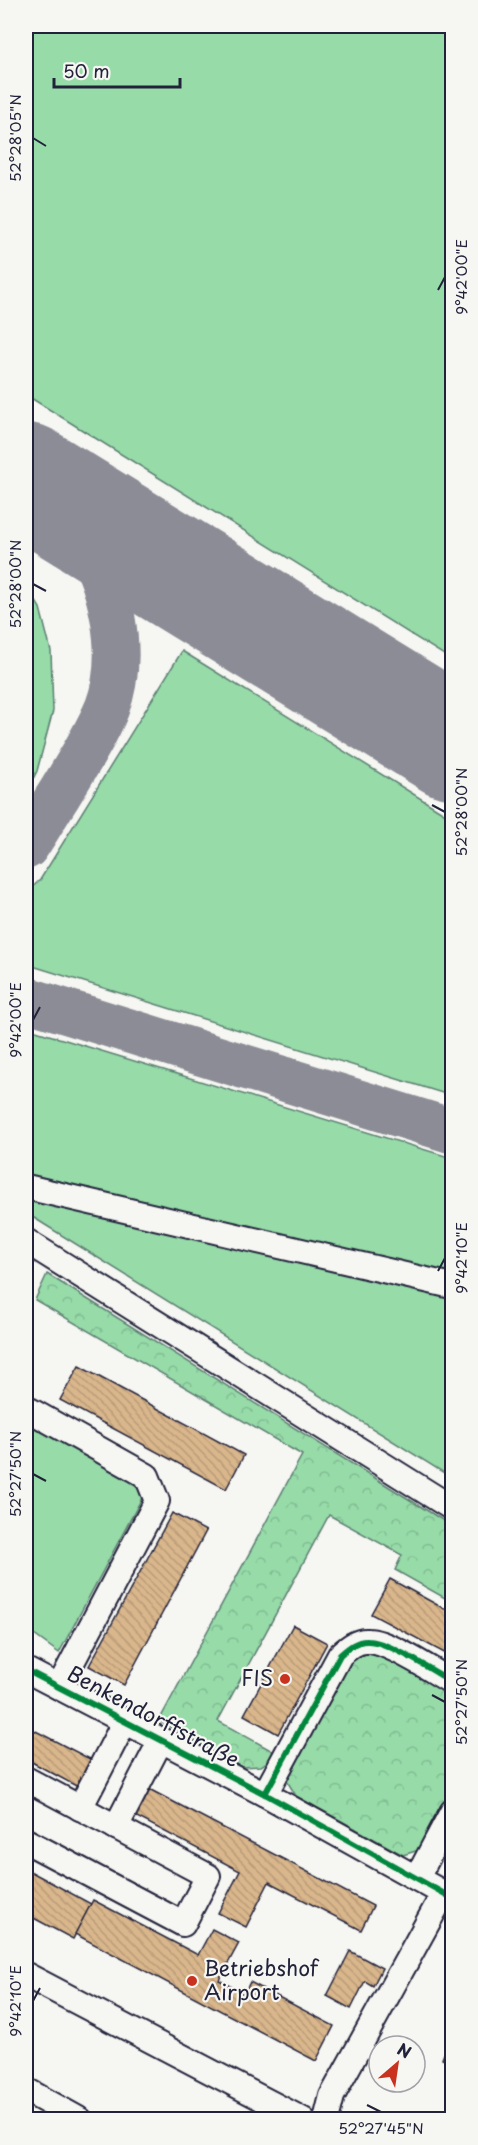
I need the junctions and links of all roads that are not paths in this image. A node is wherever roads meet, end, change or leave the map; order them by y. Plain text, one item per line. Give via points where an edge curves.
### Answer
1 (26, 1187) edge
2 (26, 1241) edge
3 (453, 1286) edge
4 (26, 1408) edge
5 (453, 1508) edge
6 (26, 1670) edge
7 (453, 1682) edge
8 (59, 1687) junction
9 (125, 1721) junction
10 (161, 1740) junction
11 (26, 1779) edge
12 (265, 1794) junction
13 (80, 1808) junction
14 (453, 1812) edge
15 (116, 1827) junction
16 (26, 1841) edge
17 (417, 1878) junction
18 (448, 1896) edge
19 (26, 1975) edge
20 (26, 2090) edge
21 (80, 2120) edge
22 (303, 2120) edge
23 (326, 2120) edge

1 - 3 street
2 - 5 street
4 - 8 street via 147,1476 157,1501
6 - 8 street, Benkendorffstraße
7 - 12 street via 384,1644 368,1640 351,1645 340,1655
8 - 9 street, Benkendorffstraße
9 - 10 street, Benkendorffstraße
9 - 13 street
10 - 12 street, Benkendorffstraße
10 - 15 street
11 - 13 street
12 - 17 street, Benkendorffstraße
13 - 15 street
14 - 17 street
15 - 16 street via 208,1876 183,1924
17 - 18 street, Benkendorffstraße
18 - 23 street via 332,2097
19 - 22 street
20 - 21 street

